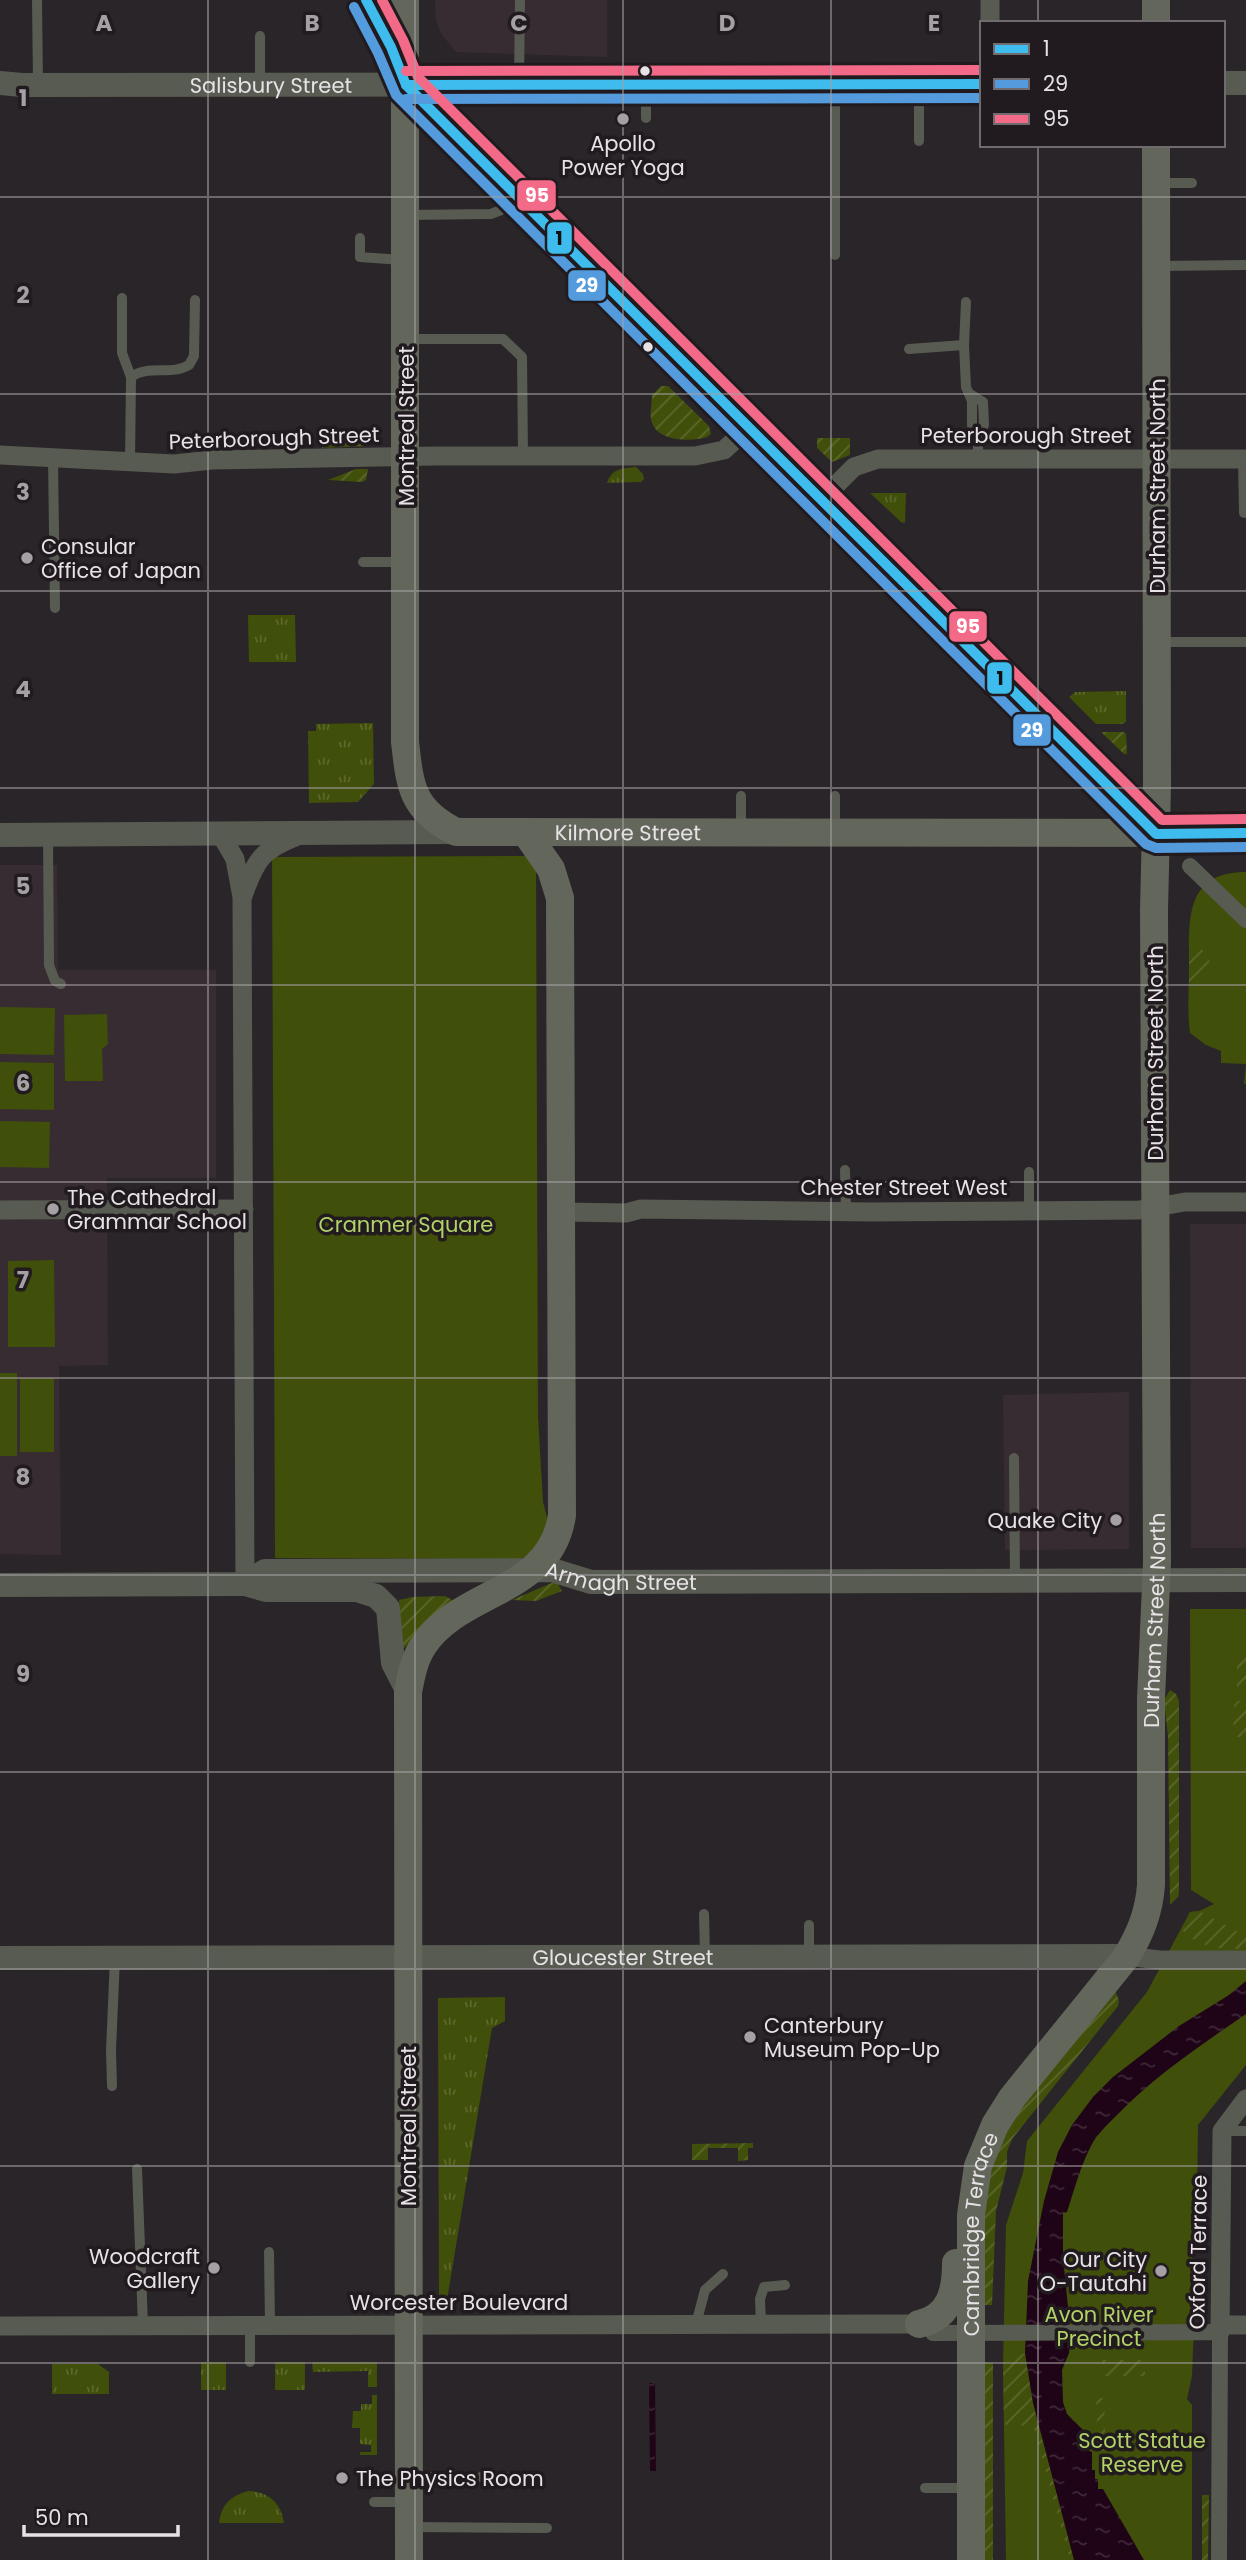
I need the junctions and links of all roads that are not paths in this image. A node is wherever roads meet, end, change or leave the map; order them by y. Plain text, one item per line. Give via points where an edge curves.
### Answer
1 (37, 0) edge
2 (366, 0) edge
3 (405, 0) edge
4 (520, 0) edge
5 (990, 0) edge
6 (1156, 0) edge
7 (990, 21) edge
8 (1156, 21) edge
9 (260, 36) dead end
10 (980, 83) edge
11 (1225, 83) edge
12 (1246, 83) edge
13 (260, 84) junction
14 (519, 84) junction
15 (646, 84) junction
16 (835, 84) junction
17 (919, 84) junction
18 (15, 85) edge
19 (406, 85) junction
20 (646, 118) dead end
21 (919, 141) dead end
22 (1156, 147) edge
23 (1156, 183) junction
24 (1192, 183) dead end
25 (518, 196) junction
26 (406, 215) junction
27 (360, 238) dead end
28 (835, 255) dead end
29 (406, 260) junction
30 (1156, 265) junction
31 (1246, 265) edge
32 (122, 298) dead end
33 (195, 300) dead end
34 (966, 302) dead end
35 (406, 339) junction
36 (964, 345) junction
37 (909, 349) dead end
38 (131, 377) junction
39 (749, 427) junction
40 (0, 455) edge
41 (523, 456) junction
42 (53, 457) junction
43 (406, 457) junction
44 (978, 458) junction
45 (1156, 458) junction
46 (1245, 459) edge
47 (130, 462) junction
48 (822, 499) junction
49 (1244, 513) dead end
50 (363, 562) dead end
51 (405, 562) junction
52 (55, 608) dead end
53 (1157, 642) junction
54 (1246, 642) edge
55 (741, 796) dead end
56 (835, 796) dead end
57 (456, 832) junction
58 (3, 833) edge
59 (48, 833) junction
60 (220, 833) junction
61 (306, 833) junction
62 (526, 833) junction
63 (741, 833) junction
64 (835, 833) junction
65 (1156, 834) junction
66 (1246, 834) edge
67 (1190, 866) dead end
68 (243, 897) junction
69 (1246, 920) edge
70 (61, 984) dead end
71 (845, 1170) dead end
72 (1029, 1172) dead end
73 (1246, 1202) edge
74 (1156, 1207) junction
75 (244, 1209) junction
76 (0, 1210) edge
77 (1029, 1210) junction
78 (846, 1211) junction
79 (562, 1212) junction
80 (1014, 1458) dead end
81 (532, 1571) junction
82 (1015, 1580) junction
83 (1157, 1580) junction
84 (1246, 1580) edge
85 (245, 1584) junction
86 (0, 1585) edge
87 (408, 1692) junction
88 (704, 1914) dead end
89 (809, 1925) dead end
90 (705, 1955) junction
91 (809, 1955) junction
92 (1127, 1956) junction
93 (407, 1957) junction
94 (0, 1958) edge
95 (115, 1958) junction
96 (1246, 1960) edge
97 (112, 2086) dead end
98 (1246, 2099) edge
99 (1222, 2131) junction
100 (1246, 2131) edge
101 (137, 2169) dead end
102 (971, 2215) junction
103 (269, 2252) dead end
104 (723, 2274) dead end
105 (785, 2285) dead end
106 (696, 2324) junction
107 (761, 2324) junction
108 (143, 2325) junction
109 (250, 2325) junction
110 (270, 2325) junction
111 (409, 2325) junction
112 (1246, 2325) edge
113 (0, 2326) edge
114 (926, 2328) junction
115 (1220, 2329) junction
116 (971, 2333) junction
117 (250, 2362) dead end
118 (444, 2477) dead end
119 (481, 2477) dead end
120 (506, 2477) dead end
121 (925, 2488) dead end
122 (971, 2488) junction
123 (374, 2502) dead end
124 (409, 2502) junction
125 (547, 2528) dead end
126 (409, 2560) edge
127 (971, 2560) edge
128 (1219, 2560) edge

1 - 18 lane
2 - 19 street
3 - 19 main road, Montreal Street
4 - 14 lane
5 - 7 street
6 - 8 main road
9 - 13 lane
10 - 17 street, Salisbury Street
11 - 12 street
13 - 18 street, Salisbury Street
13 - 19 street, Salisbury Street
14 - 15 street, Salisbury Street
14 - 19 street, Salisbury Street
15 - 16 street, Salisbury Street
15 - 20 lane
16 - 17 street, Salisbury Street
16 - 28 lane
17 - 21 lane
19 - 25 street
19 - 26 main road, Montreal Street
22 - 23 main road, Durham Street North
23 - 24 lane
23 - 30 main road, Durham Street North
25 - 26 lane via 491,214
25 - 39 street
26 - 29 main road, Montreal Street
27 - 29 lane via 360,257
29 - 35 main road, Montreal Street
30 - 31 lane
30 - 45 main road, Durham Street North
32 - 38 lane via 122,353
33 - 38 lane via 194,356 189,365
34 - 36 lane
35 - 41 lane via 503,339 522,357
35 - 43 main road, Montreal Street
36 - 37 lane
36 - 44 lane
38 - 47 lane
39 - 41 street, Peterborough Street via 724,450 704,456
39 - 48 street
40 - 42 street, Peterborough Street
41 - 43 street, Peterborough Street
42 - 47 street, Peterborough Street
42 - 52 lane
43 - 47 street, Peterborough Street
43 - 51 main road, Montreal Street
44 - 45 street, Peterborough Street
44 - 48 street, Peterborough Street via 870,461 854,467
45 - 46 street, Peterborough Street
45 - 53 main road, Durham Street North
46 - 49 lane
48 - 65 street
50 - 51 lane
51 - 57 main road, Montreal Street via 405,742 412,787 427,814
53 - 54 lane
53 - 65 main road, Durham Street North
55 - 63 lane
56 - 64 lane
57 - 61 street, Kilmore Street
57 - 62 main road, Kilmore Street
58 - 59 street, Kilmore Street
59 - 60 street, Kilmore Street
59 - 70 lane via 48,965
60 - 61 street, Kilmore Street
60 - 68 street via 235,859
61 - 68 street via 260,857
62 - 63 main road, Kilmore Street
62 - 79 main road via 551,869 560,898
63 - 64 main road, Kilmore Street
64 - 65 main road, Kilmore Street
65 - 66 main road, Kilmore Street
65 - 74 main road, Durham Street North
67 - 69 street
68 - 75 street
71 - 78 lane
72 - 77 lane
73 - 74 street, Chester Street West
74 - 77 street, Chester Street West
74 - 83 main road, Durham Street North
75 - 76 street
75 - 85 street
77 - 78 street, Chester Street West
78 - 79 street, Chester Street West
79 - 81 main road via 562,1515 554,1545
80 - 82 lane
81 - 82 street, Armagh Street via 559,1572 591,1582
81 - 85 street, Armagh Street via 265,1571
81 - 87 main road, Montreal Street via 461,1612 431,1636 415,1662
82 - 83 street, Armagh Street
83 - 84 street, Armagh Street
83 - 92 main road, Durham Street North via 1152,1885 1148,1912
85 - 86 street, Armagh Street
85 - 87 street, Montreal Street via 266,1590 357,1590 376,1595 388,1608 393,1663
87 - 93 main road, Montreal Street
88 - 90 lane
89 - 91 lane
90 - 91 street, Gloucester Street
90 - 93 street, Gloucester Street
91 - 92 street, Gloucester Street
92 - 96 street, Gloucester Street
92 - 102 main road, Cambridge Terrace via 995,2125 978,2166
93 - 95 street, Gloucester Street
93 - 111 main road, Montreal Street
94 - 95 street, Gloucester Street
95 - 97 lane
98 - 99 street
99 - 100 lane
99 - 115 street, Oxford Terrace
101 - 108 lane
102 - 114 main road via 956,2252 952,2298
102 - 116 main road, Cambridge Terrace
103 - 110 lane
104 - 106 lane via 705,2290
105 - 107 lane via 764,2287
106 - 107 street, Worcester Boulevard
106 - 111 street, Worcester Boulevard
107 - 114 street, Worcester Boulevard
108 - 109 street, Worcester Boulevard
108 - 113 street, Worcester Boulevard
109 - 110 street, Worcester Boulevard
109 - 117 lane
110 - 111 street, Worcester Boulevard
111 - 124 main road, Montreal Street
112 - 115 street
114 - 116 street
115 - 116 street
115 - 128 street, Oxford Terrace
116 - 122 main road, Cambridge Terrace
118 - 124 lane
119 - 120 lane
121 - 122 lane
122 - 127 main road, Cambridge Terrace
123 - 124 lane
124 - 125 lane
124 - 126 main road, Montreal Street

